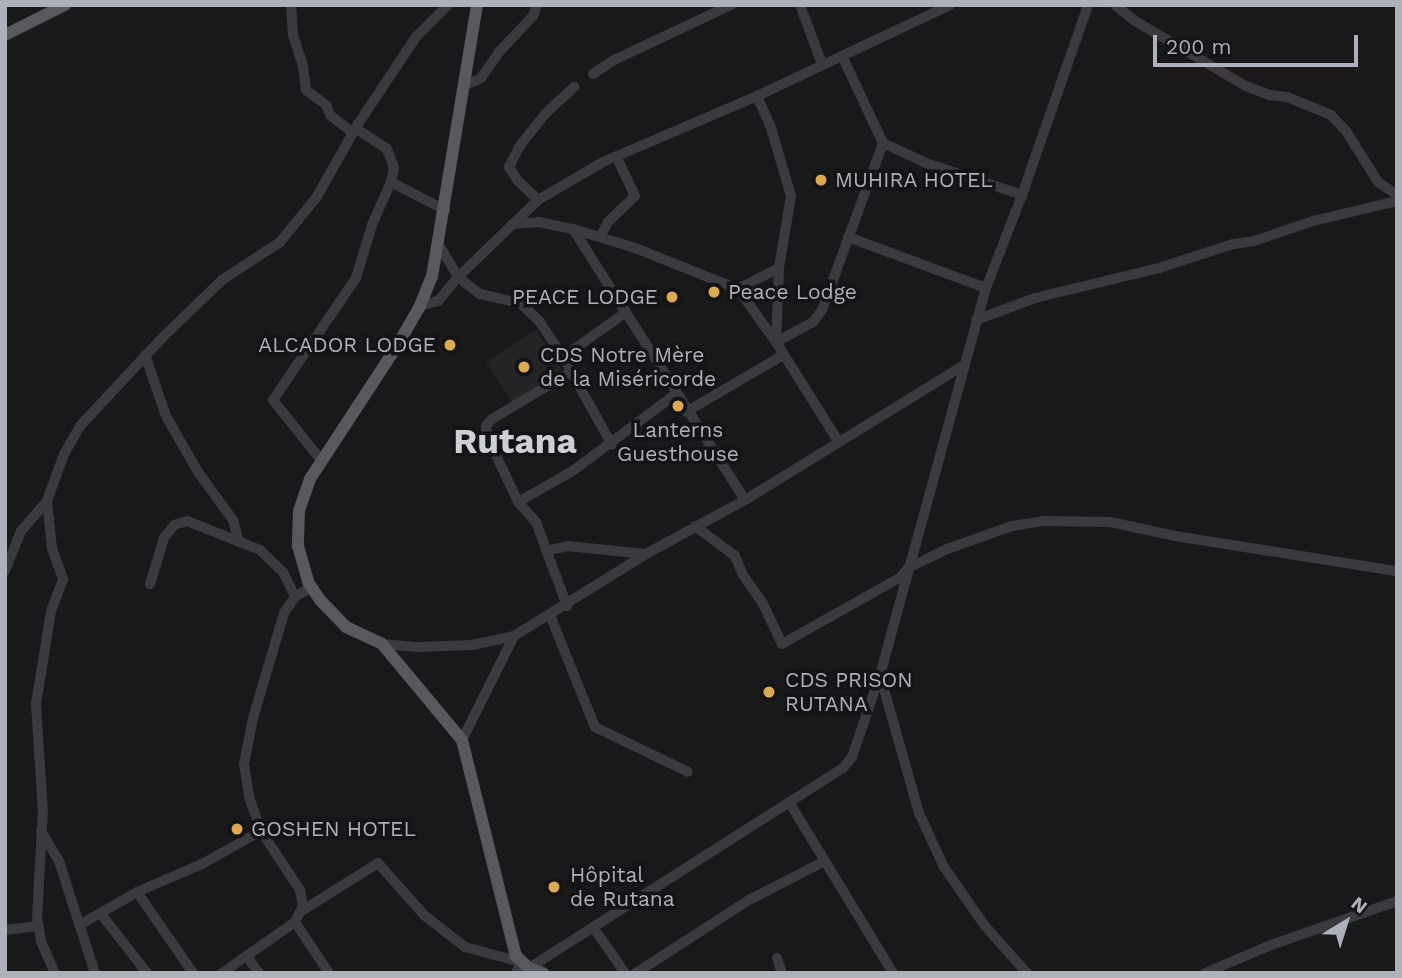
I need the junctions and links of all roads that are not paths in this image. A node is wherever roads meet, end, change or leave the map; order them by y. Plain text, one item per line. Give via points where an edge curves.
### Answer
1 (65, 5) edge
2 (291, 5) edge
3 (448, 5) edge
4 (477, 5) edge
5 (537, 5) edge
6 (731, 5) edge
7 (800, 5) edge
8 (950, 5) edge
9 (1088, 5) edge
10 (1116, 6) edge
11 (5, 35) edge
12 (842, 56) junction
13 (822, 64) junction
14 (593, 74) dead end
15 (464, 86) junction
16 (574, 87) dead end
17 (757, 96) junction
18 (354, 131) junction
19 (883, 143) junction
20 (616, 156) junction
21 (391, 182) junction
22 (1022, 195) junction
23 (1397, 195) edge
24 (538, 200) junction
25 (1397, 201) edge
26 (445, 210) junction
27 (512, 224) junction
28 (573, 229) junction
29 (600, 237) junction
30 (848, 237) junction
31 (439, 244) junction
32 (779, 268) junction
33 (458, 277) junction
34 (986, 288) junction
35 (738, 289) junction
36 (420, 306) junction
37 (625, 313) junction
38 (976, 320) junction
39 (776, 342) junction
40 (145, 355) junction
41 (783, 355) junction
42 (564, 357) junction
43 (963, 366) junction
44 (571, 372) junction
45 (676, 394) junction
46 (686, 412) junction
47 (838, 441) junction
48 (612, 444) junction
49 (321, 460) junction
50 (744, 500) junction
51 (47, 501) junction
52 (518, 502) junction
53 (695, 526) junction
54 (239, 542) junction
55 (546, 551) junction
56 (646, 554) junction
57 (908, 568) junction
58 (5, 571) edge
59 (1397, 571) edge
60 (150, 584) dead end
61 (311, 587) junction
62 (295, 597) junction
63 (567, 606) junction
64 (550, 615) junction
65 (514, 636) junction
66 (382, 644) junction
67 (880, 675) junction
68 (462, 740) junction
69 (688, 772) dead end
70 (789, 803) junction
71 (41, 831) junction
72 (261, 831) junction
73 (825, 861) junction
74 (137, 892) junction
75 (1397, 901) edge
76 (102, 914) junction
77 (298, 917) junction
78 (81, 923) junction
79 (38, 926) junction
80 (593, 927) junction
81 (5, 930) edge
82 (247, 957) junction
83 (777, 958) dead end
84 (522, 968) edge
85 (55, 973) edge
86 (95, 973) edge
87 (146, 973) edge
88 (193, 973) edge
89 (222, 973) edge
90 (259, 973) edge
91 (329, 973) edge
92 (543, 973) edge
93 (625, 973) edge
94 (636, 973) edge
95 (782, 973) edge
96 (893, 973) edge
97 (1027, 973) edge
98 (1205, 973) edge

1 - 11 main road
2 - 18 street via 306,90
3 - 18 street via 416,37
4 - 15 main road
5 - 15 street via 533,16 481,78
6 - 14 street
7 - 13 street
8 - 12 street
9 - 22 street
10 - 23 street via 1246,86 1326,112 1346,131 1378,182
12 - 13 street
12 - 19 street
13 - 17 street
15 - 26 main road
16 - 24 street via 544,114 509,167
17 - 20 street
17 - 32 street via 791,196
18 - 21 street via 387,149 394,168
18 - 40 street via 316,198 280,242 222,280
19 - 22 street via 926,163
19 - 30 street
20 - 24 street
20 - 29 street via 635,196 608,222
21 - 26 street
21 - 49 street via 356,278 274,400
22 - 34 street
24 - 27 street
25 - 38 street via 1035,298
26 - 31 main road
27 - 28 street via 539,222
27 - 33 street
28 - 29 street
28 - 37 street
29 - 35 street
30 - 34 street
30 - 39 street via 822,310 813,322
31 - 33 street
31 - 36 main road
32 - 35 street
32 - 39 street
33 - 36 street via 436,303
33 - 42 street via 480,293 520,303
34 - 38 street
35 - 39 street
36 - 49 main road
37 - 42 street
37 - 45 street
38 - 43 street
39 - 41 street
40 - 51 street via 79,426
40 - 54 street via 166,416 233,520
41 - 46 street
41 - 47 street
42 - 44 street
43 - 47 street
43 - 57 street
44 - 48 street
44 - 52 street via 486,426
45 - 46 street
45 - 48 street
46 - 50 street
47 - 50 street
48 - 52 street
49 - 61 main road via 303,496 296,527 301,564
50 - 53 street
51 - 58 street via 22,531
51 - 71 street via 52,548 63,579 51,611 37,683
52 - 55 street via 536,522
53 - 56 street
53 - 57 street via 734,556 782,644 901,577
54 - 60 street via 187,522 174,525 164,538
54 - 62 street via 260,550 275,564
55 - 56 street via 567,546
55 - 63 street
56 - 63 street
57 - 59 street via 1012,526 1080,522 1122,524
57 - 67 street
61 - 62 street
61 - 66 main road via 346,627
62 - 72 street via 284,613 244,764
63 - 64 street
64 - 65 street
64 - 69 street via 595,727
65 - 66 street via 472,645
65 - 68 street
66 - 68 main road
67 - 70 street via 852,757 844,768
67 - 97 street via 919,813 944,867 985,926
68 - 84 main road
70 - 73 street
70 - 80 street
71 - 78 street via 59,861 66,892
71 - 79 street
72 - 74 street via 202,864
72 - 77 street via 300,890 303,906
73 - 94 street via 738,907
73 - 96 street
74 - 76 street
74 - 88 street
75 - 98 street
76 - 78 street
76 - 87 street
77 - 82 street
77 - 84 street via 378,863 424,915 465,947
77 - 91 street
78 - 86 street
79 - 81 street
79 - 85 street
80 - 84 street
80 - 93 street
82 - 89 street
82 - 90 street
83 - 95 street
84 - 92 main road

